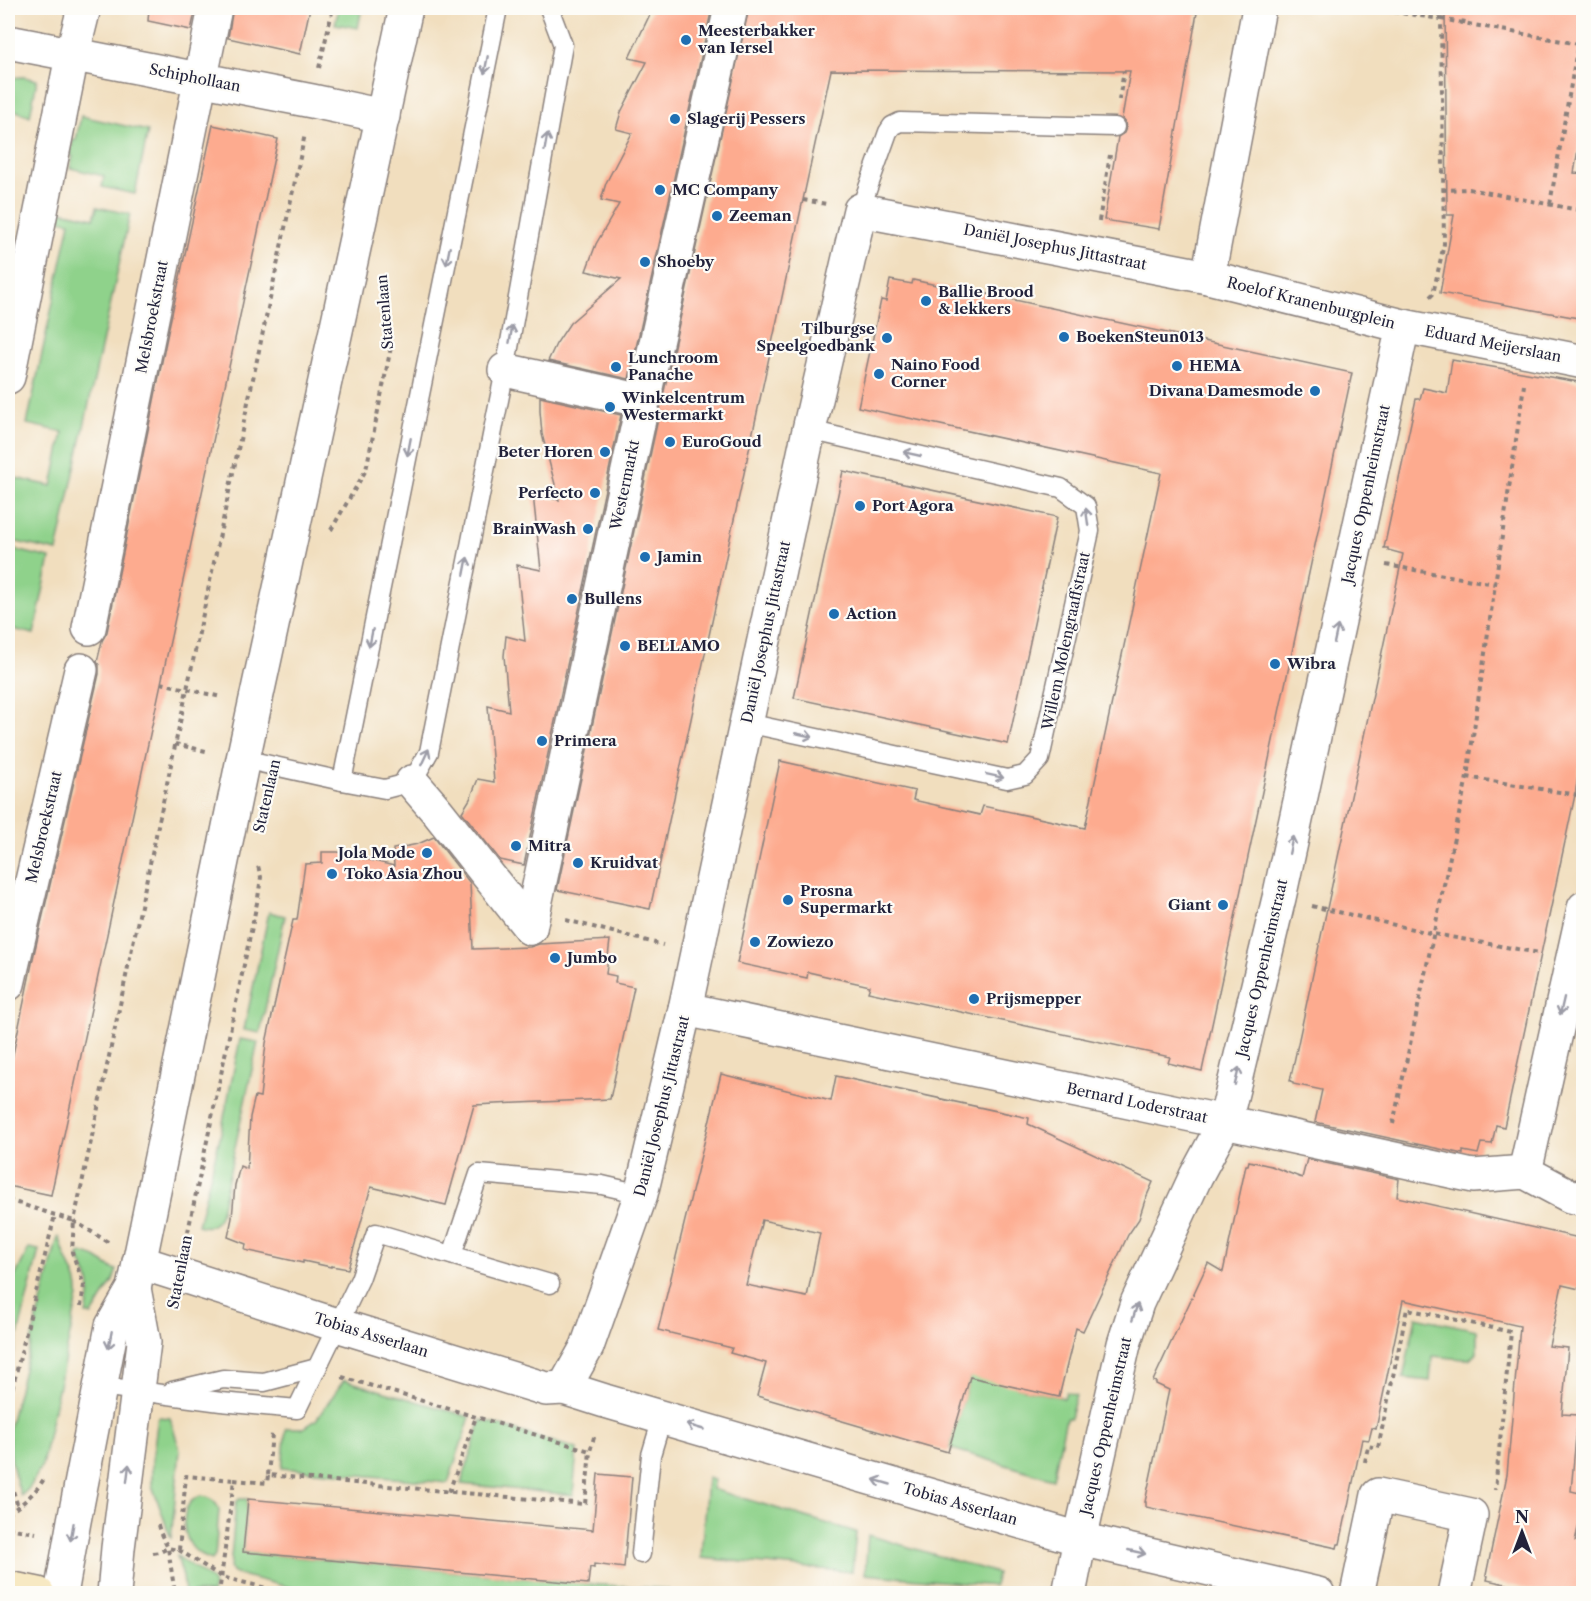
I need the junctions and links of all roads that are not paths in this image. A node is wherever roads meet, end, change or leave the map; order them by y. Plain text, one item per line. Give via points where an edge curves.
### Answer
1 (84, 8) edge
2 (215, 8) edge
3 (406, 8) edge
4 (498, 8) edge
5 (549, 8) edge
6 (731, 8) edge
7 (1259, 8) edge
8 (8, 42) edge
9 (72, 56) junction
10 (200, 79) junction
11 (383, 116) junction
12 (1115, 127) road end
13 (860, 210) junction
14 (1208, 278) junction
15 (1403, 326) junction
16 (1584, 362) edge
17 (505, 370) junction
18 (8, 377) edge
19 (643, 401) junction
20 (809, 430) junction
21 (89, 628) dead end
22 (81, 670) dead end
23 (747, 723) junction
24 (243, 759) junction
25 (342, 781) junction
26 (412, 782) junction
27 (1584, 908) edge
28 (8, 984) edge
29 (686, 1009) junction
30 (1225, 1122) junction
31 (1525, 1172) junction
32 (641, 1194) junction
33 (1584, 1199) edge
34 (452, 1255) junction
35 (136, 1275) junction
36 (550, 1284) dead end
37 (337, 1325) junction
38 (317, 1368) junction
39 (101, 1386) junction
40 (564, 1388) junction
41 (148, 1392) junction
42 (662, 1418) junction
43 (1080, 1539) junction
44 (641, 1554) dead end
45 (8, 1588) edge
46 (38, 1593) edge
47 (61, 1593) edge
48 (114, 1593) edge
49 (1069, 1593) edge
50 (1318, 1593) edge
51 (1357, 1593) edge
52 (1454, 1593) edge

1 - 9 street
2 - 10 street, Melsbroekstraat
3 - 11 street, Statenlaan
4 -> 25 lane
17 -> 5 lane via 563,45
6 - 19 street, Westermarkt
7 - 14 street, Roelof Kranenburgplein
8 - 9 street, Schiphollaan
9 - 10 street, Schiphollaan
9 - 18 street
10 - 11 street, Schiphollaan
10 - 21 street, Melsbroekstraat
11 - 24 street, Statenlaan
12 - 13 lane via 900,122 888,132
13 - 14 street, Daniël Josephus Jittastraat
13 - 20 street, Daniël Josephus Jittastraat
14 - 15 street, Roelof Kranenburgplein
15 - 16 street, Eduard Meijerslaan
30 -> 15 street, Jacques Oppenheimstraat via 1279,898
17 - 19 street
26 -> 17 lane via 429,752
19 - 26 street, Westermarkt via 531,920
20 - 23 street, Daniël Josephus Jittastraat
23 -> 20 lane, Willem Molengraaffstraat via 1007,778 1025,776 1040,759 1090,531 1086,506 1061,488
22 - 28 street, Melsbroekstraat
23 - 29 street, Daniël Josephus Jittastraat
24 - 25 lane
24 - 35 street, Statenlaan
25 - 26 lane via 385,789
27 -> 31 street
29 - 30 street, Bernard Loderstraat
29 - 32 street, Daniël Josephus Jittastraat
30 - 31 street, Bernard Loderstraat via 1473,1176
43 -> 30 street, Jacques Oppenheimstraat via 1124,1344 1137,1303
31 - 33 street via 1570,1196
32 - 34 lane via 602,1185 479,1174
32 - 40 street, Daniël Josephus Jittastraat via 587,1347
34 - 36 lane
34 - 37 lane via 376,1233 360,1279
35 - 37 street, Tobias Asserlaan via 178,1275
35 -> 39 street, Statenlaan via 112,1326
35 - 41 street, Statenlaan
37 - 38 lane
37 - 40 street, Tobias Asserlaan via 546,1389
38 - 41 lane via 264,1383 223,1379
38 - 41 lane via 297,1409
39 - 41 lane
39 -> 47 street, Statenlaan
40 - 42 street, Tobias Asserlaan
48 -> 41 street, Statenlaan via 118,1548
43 -> 42 street, Tobias Asserlaan
42 - 44 lane via 651,1455
43 - 49 street, Jacques Oppenheimstraat
43 -> 50 street, Tobias Asserlaan
45 - 46 street
51 - 52 street via 1378,1495 1471,1515

